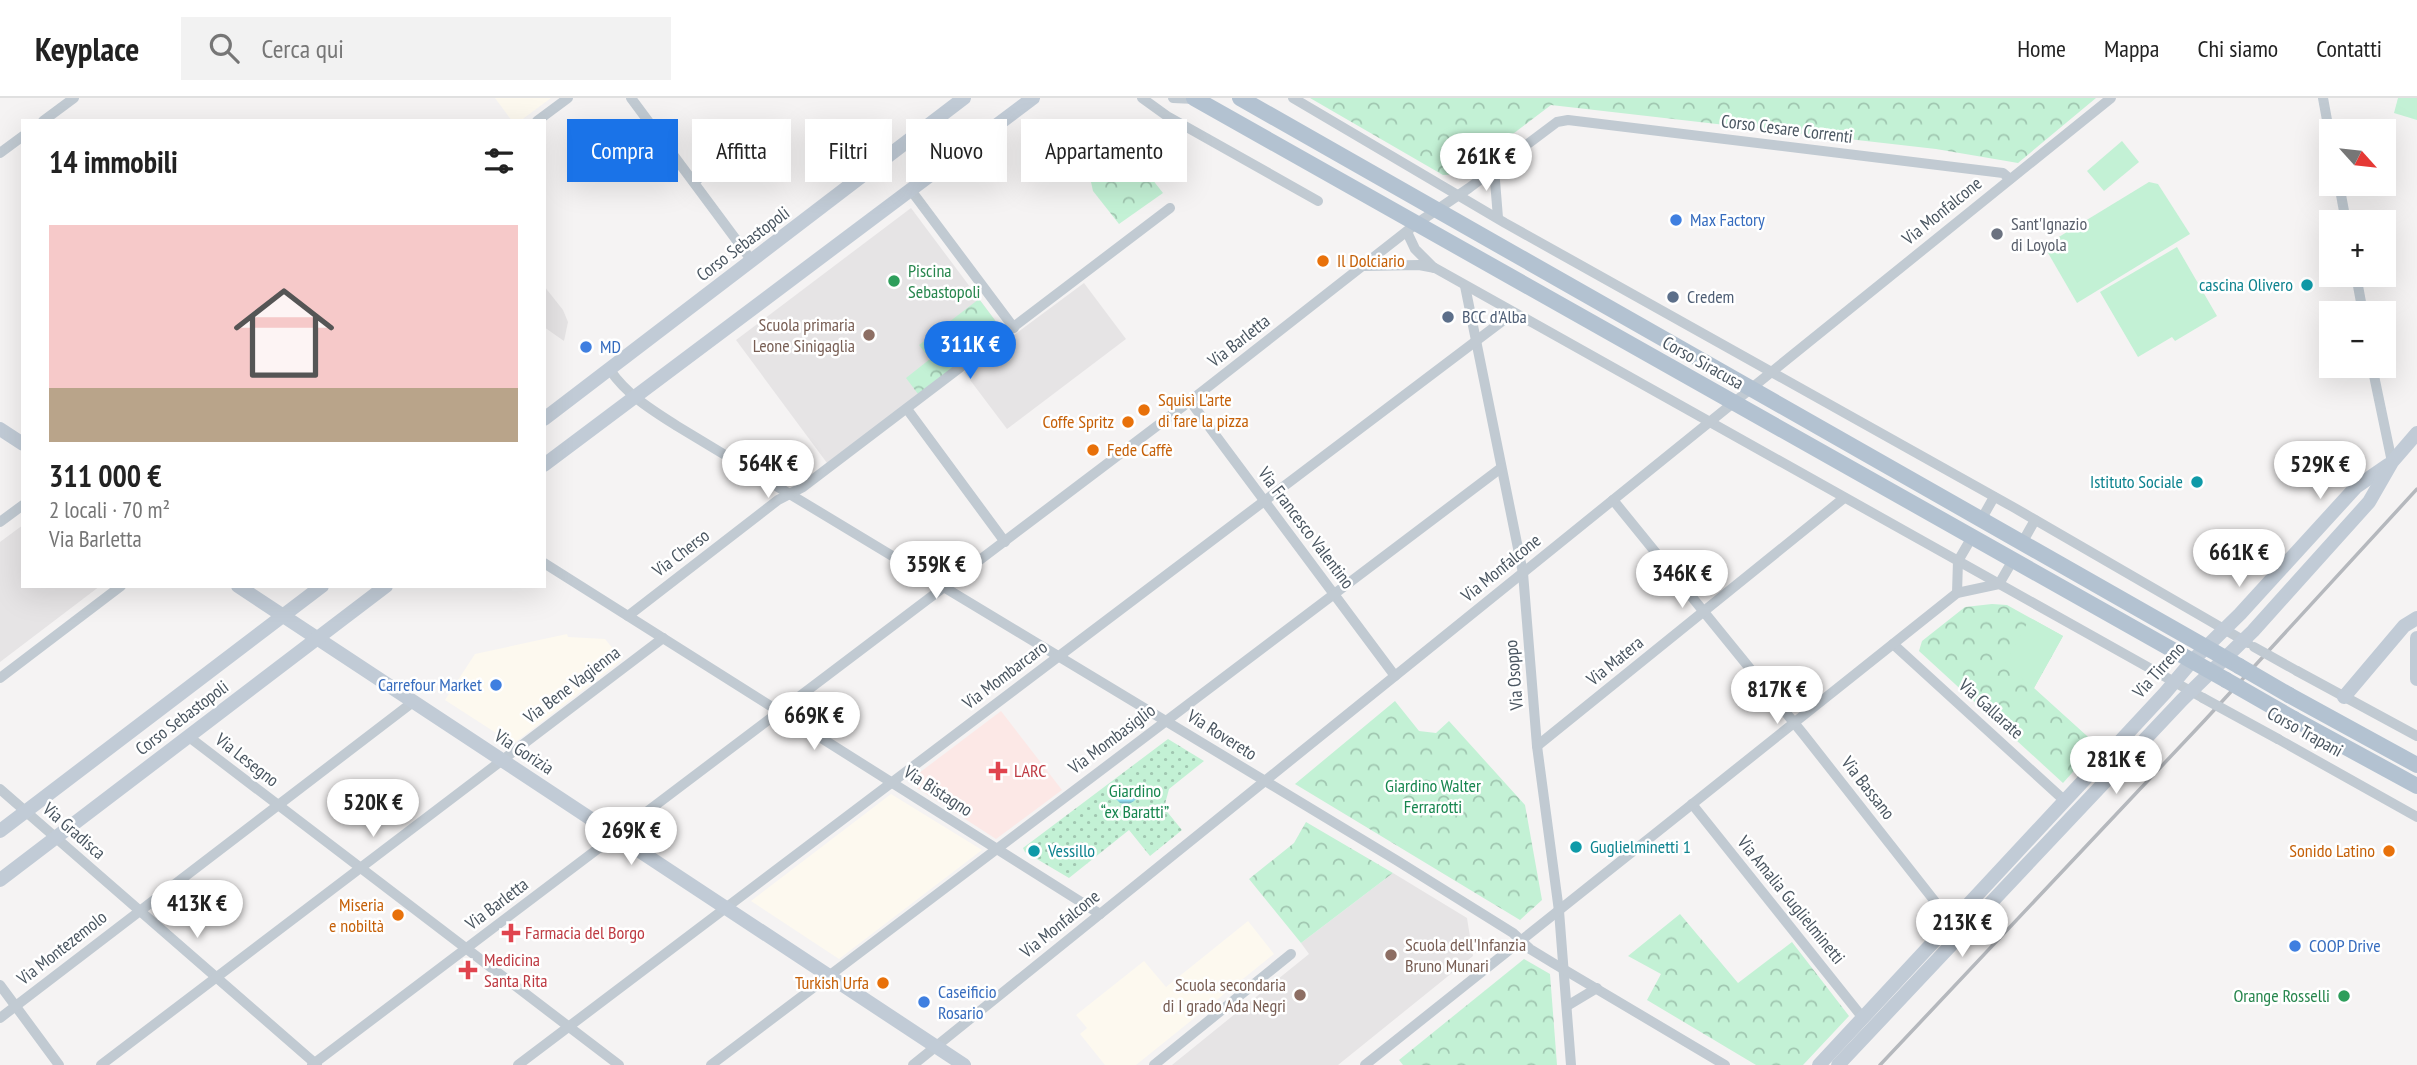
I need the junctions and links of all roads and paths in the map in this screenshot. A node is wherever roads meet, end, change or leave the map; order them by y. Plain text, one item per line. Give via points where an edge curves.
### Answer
1 (74, 98) edge
2 (568, 98) edge
3 (631, 98) edge
4 (964, 98) edge
5 (1033, 98) edge
6 (1142, 98) edge
7 (1173, 98) edge
8 (1194, 98) edge
9 (1240, 98) edge
10 (1293, 98) edge
11 (2111, 98) edge
12 (2323, 98) edge
13 (46, 119) edge
14 (540, 119) edge
15 (2327, 119) edge
16 (1557, 122) joint
17 (21, 137) edge
18 (0, 153) edge
19 (1494, 168) junction
20 (692, 179) edge
21 (2010, 179) junction
22 (694, 182) edge
23 (910, 189) junction
24 (1458, 195) junction
25 (1318, 201) dead end
26 (1170, 208) dead end
27 (1436, 210) junction
28 (1498, 218) junction
29 (1411, 228) junction
30 (752, 261) junction
31 (1364, 266) junction
32 (1435, 268) junction
33 (1465, 286) junction
34 (1513, 313) junction
35 (1014, 328) junction
36 (1475, 341) junction
37 (610, 370) junction
38 (1769, 372) junction
39 (2374, 378) edge
40 (1749, 388) junction
41 (634, 396) junction
42 (1190, 401) junction
43 (1732, 402) junction
44 (907, 409) junction
45 (546, 418) edge
46 (1709, 421) junction
47 (0, 429) edge
48 (2417, 433) edge
49 (21, 443) edge
50 (2392, 462) junction
51 (546, 463) edge
52 (1501, 468) junction
53 (790, 494) junction
54 (1994, 497) junction
55 (1844, 498) junction
56 (1613, 500) junction
57 (1264, 501) junction
58 (21, 506) edge
59 (1981, 520) junction
60 (2035, 520) junction
61 (0, 522) edge
62 (1972, 537) junction
63 (1005, 542) junction
64 (2022, 543) junction
65 (2013, 560) junction
66 (1958, 561) junction
67 (546, 564) edge
68 (1522, 573) junction
69 (1999, 584) junction
70 (943, 586) junction
71 (118, 588) edge
72 (241, 588) edge
73 (319, 588) edge
74 (383, 588) edge
75 (1957, 593) junction
76 (1334, 594) junction
77 (1705, 612) junction
78 (283, 616) junction
79 (628, 616) junction
80 (2417, 618) edge
81 (2225, 628) junction
82 (663, 638) junction
83 (2417, 638) edge
84 (318, 639) junction
85 (2249, 644) junction
86 (1893, 645) junction
87 (2206, 647) junction
88 (1059, 657) junction
89 (2192, 661) junction
90 (2231, 662) junction
91 (2210, 671) junction
92 (1395, 676) junction
93 (0, 678) edge
94 (2417, 679) edge
95 (2174, 682) junction
96 (2197, 695) junction
97 (2344, 697) junction
98 (413, 702) junction
99 (780, 713) junction
100 (1165, 721) junction
101 (1794, 722) junction
102 (2417, 736) edge
103 (189, 737) junction
104 (1537, 746) junction
105 (503, 761) junction
106 (2417, 765) edge
107 (891, 782) junction
108 (1264, 782) junction
109 (2417, 786) edge
110 (0, 789) edge
111 (2065, 801) junction
112 (1692, 804) junction
113 (278, 806) junction
114 (25, 812) junction
115 (2417, 817) edge
116 (0, 831) edge
117 (616, 835) junction
118 (56, 838) junction
119 (996, 849) junction
120 (359, 869) junction
121 (0, 880) edge
122 (726, 908) junction
123 (139, 911) junction
124 (1559, 911) junction
125 (1100, 914) junction
126 (1956, 928) junction
127 (1523, 940) junction
128 (467, 949) junction
129 (1291, 954) dead end
130 (1564, 969) junction
131 (828, 975) junction
132 (216, 977) junction
133 (0, 985) edge
134 (1597, 988) junction
135 (16, 1006) junction
136 (1567, 1006) junction
137 (0, 1018) edge
138 (1863, 1018) junction
139 (568, 1027) junction
140 (936, 1046) junction
141 (314, 1064) edge
142 (59, 1065) edge
143 (102, 1065) edge
144 (518, 1065) edge
145 (619, 1065) edge
146 (711, 1065) edge
147 (913, 1065) edge
148 (964, 1065) edge
149 (1154, 1065) edge
150 (1365, 1065) edge
151 (1571, 1065) edge
152 (1725, 1065) edge
153 (1819, 1065) edge
154 (1838, 1065) edge

1 - 13 street
2 - 14 street
3 - 20 street
4 - 30 street, Corso Sebastopoli
5 - 23 street
6 - 25 street
7 - 8 street, Corso Siracusa
8 - 29 main road, Corso Siracusa
9 - 27 main road, Corso Siracusa
10 - 24 street, Corso Siracusa
11 - 21 street, Via Monfalcone
12 - 15 street
16 - 19 street, Via Barletta
16 - 21 street, Corso Cesare Correnti via 2003,173
17 - 18 street
19 - 24 street, Via Barletta
19 - 28 street
21 - 38 street, Via Monfalcone
22 - 30 street
23 - 35 street
23 - 41 street
24 - 27 street, Via Barletta
24 - 28 street, Corso Siracusa
26 - 35 street
27 - 29 street, Via Barletta
27 - 40 main road, Corso Siracusa
28 - 38 street, Corso Siracusa
29 - 31 street, Via Barletta
29 - 32 street, Corso Siracusa via 1415,248
29 - 43 main road, Corso Siracusa
30 - 37 street, Corso Sebastopoli
31 - 32 street, Corso Siracusa
31 - 42 street, Via Barletta
32 - 33 street, Corso Siracusa
33 - 34 street, Corso Siracusa
33 - 36 street, Via Osoppo
34 - 36 street, Via Mombarcaro
34 - 46 street, Corso Siracusa
35 - 44 street
36 - 52 street, Via Osoppo
36 - 57 street, Via Mombarcaro
37 - 41 street, Via Rovereto
37 - 45 street, Corso Sebastopoli
38 - 40 street, Via Monfalcone
38 - 54 street, Corso Siracusa
39 - 50 street
40 - 43 street, Via Monfalcone
40 - 59 main road, Corso Siracusa
41 - 51 street
41 - 53 street, Via Rovereto
42 - 57 street, Via Francesco Valentino
42 - 63 street, Via Barletta
43 - 46 street, Via Monfalcone
43 - 62 main road, Corso Siracusa
44 - 53 street
44 - 63 street
46 - 55 street, Corso Siracusa
46 - 56 street, Via Monfalcone
47 - 49 street
48 - 50 street, Via Tirreno
50 - 81 street, Via Tirreno via 2356,487
50 - 85 street, Via Tirreno via 2369,502
52 - 68 street, Via Osoppo
52 - 76 street, Via Mombasiglio
53 - 70 street, Via Rovereto
53 - 79 street, Via Cherso
54 - 59 street
54 - 60 street, Corso Siracusa
55 - 66 street, Corso Siracusa
55 - 77 street, Via Matera
56 - 68 street, Via Monfalcone
56 - 77 street, Via Bassano
57 - 76 street, Via Francesco Valentino
57 - 88 street, Via Mombarcaro
58 - 61 street
59 - 64 main road, Corso Siracusa
60 - 64 street
60 - 81 street, Corso Siracusa
62 - 65 main road, Corso Siracusa
62 - 66 street
63 - 70 street, Via Barletta
64 - 87 main road, Corso Siracusa
65 - 69 street
65 - 89 main road, Corso Siracusa
66 - 69 street, Corso Siracusa
66 - 75 street
67 - 79 street, Via Bistagno
68 - 92 street, Via Monfalcone
68 - 104 street, Via Osoppo
69 - 75 street
69 - 95 street, Corso Siracusa
70 - 88 street, Via Rovereto
70 - 99 street, Via Barletta
71 - 93 street
72 - 78 street, Via Gorizia
73 - 78 street, Corso Sebastopoli
74 - 84 street, Corso Sebastopoli
75 - 86 street
76 - 92 street, Via Francesco Valentino
76 - 100 street, Via Mombasiglio
77 - 101 street, Via Bassano
77 - 104 street, Via Matera
78 - 84 street, Via Gorizia
78 - 114 street, Corso Sebastopoli
79 - 82 street, Via Bistagno
80 - 97 street via 2404,626
81 - 85 street
81 - 87 street, Via Tirreno
82 - 99 street, Via Bistagno
82 - 105 street, Via Bene Vagienna
83 - 94 street
84 - 98 street, Via Gorizia
84 - 103 street, Corso Sebastopoli
85 - 90 street, Via Tirreno
85 - 97 street, bridge
86 - 101 street
86 - 111 street, Via Gallarate
87 - 89 street, Via Tirreno
87 - 90 main road, Corso Trapani
88 - 100 street, Via Rovereto
88 - 107 street, Via Mombarcaro
89 - 91 main road, Corso Trapani
89 - 95 street, Via Tirreno
90 - 91 street, Via Tirreno
90 - 106 main road, Corso Trapani, bridge
91 - 96 street, Via Tirreno
91 - 109 main road, Corso Trapani, bridge
92 - 108 street, Via Monfalcone
95 - 96 street, Corso Trapani
95 - 111 street, Via Tirreno
96 - 115 street, Corso Trapani, bridge
96 - 126 street, Via Tirreno
97 - 102 street
98 - 105 street, Via Gorizia
98 - 113 street, Via Montezemolo
99 - 107 street, Via Bistagno
99 - 117 street, Via Barletta
100 - 108 street, Via Rovereto
100 - 119 street, Via Mombasiglio
101 - 112 street
101 - 126 street, Via Bassano
103 - 113 street, Via Lesegno
103 - 118 street, Corso Sebastopoli
104 - 124 street, Via Osoppo
105 - 117 street, Via Gorizia
105 - 120 street, Via Bene Vagienna
107 - 119 street, Via Bistagno
107 - 122 street, Via Mombarcaro
108 - 125 street, Via Monfalcone
108 - 127 street, Via Rovereto
110 - 114 street, Via Gradisca
111 - 126 street, Via Tirreno
112 - 124 street
112 - 138 street, Via Amalia Guglielminetti
113 - 120 street, Via Lesegno
113 - 123 street, Via Montezemolo
114 - 116 street, Corso Sebastopoli
114 - 118 street, Via Gradisca
117 - 122 street, Via Gorizia
117 - 128 street, Via Barletta
118 - 121 street, Corso Sebastopoli
118 - 123 street, Via Gradisca
119 - 125 street, Via Bistagno
119 - 131 street, Via Mombasiglio
120 - 128 street, Via Lesegno
120 - 132 street, Via Bene Vagienna
122 - 131 street, Via Gorizia
122 - 139 street, Via Mombarcaro
123 - 132 street, Via Gradisca
123 - 135 street, Via Montezemolo
124 - 127 street
124 - 130 street, Via Osoppo
125 - 140 street, Via Monfalcone
126 - 138 street, Via Tirreno
126 - 154 street, Via Tirreno
127 - 130 street, Via Rovereto
127 - 150 street
128 - 139 street, Via Lesegno
128 - 141 street, Via Barletta
129 - 149 street
130 - 134 street, Via Rovereto
130 - 136 street, Via Osoppo
131 - 140 street, Via Gorizia
131 - 146 street, Via Mombasiglio
132 - 141 street, Via Gradisca
132 - 143 street, Via Bene Vagienna
133 - 135 street
134 - 136 street
134 - 152 street, Via Rovereto
135 - 137 street, Via Montezemolo
135 - 142 street
136 - 151 street, Via Osoppo
138 - 153 street, Via Tirreno
139 - 144 street, Via Mombarcaro
139 - 145 street, Via Lesegno
140 - 147 street, Via Monfalcone
140 - 148 street, Via Gorizia

